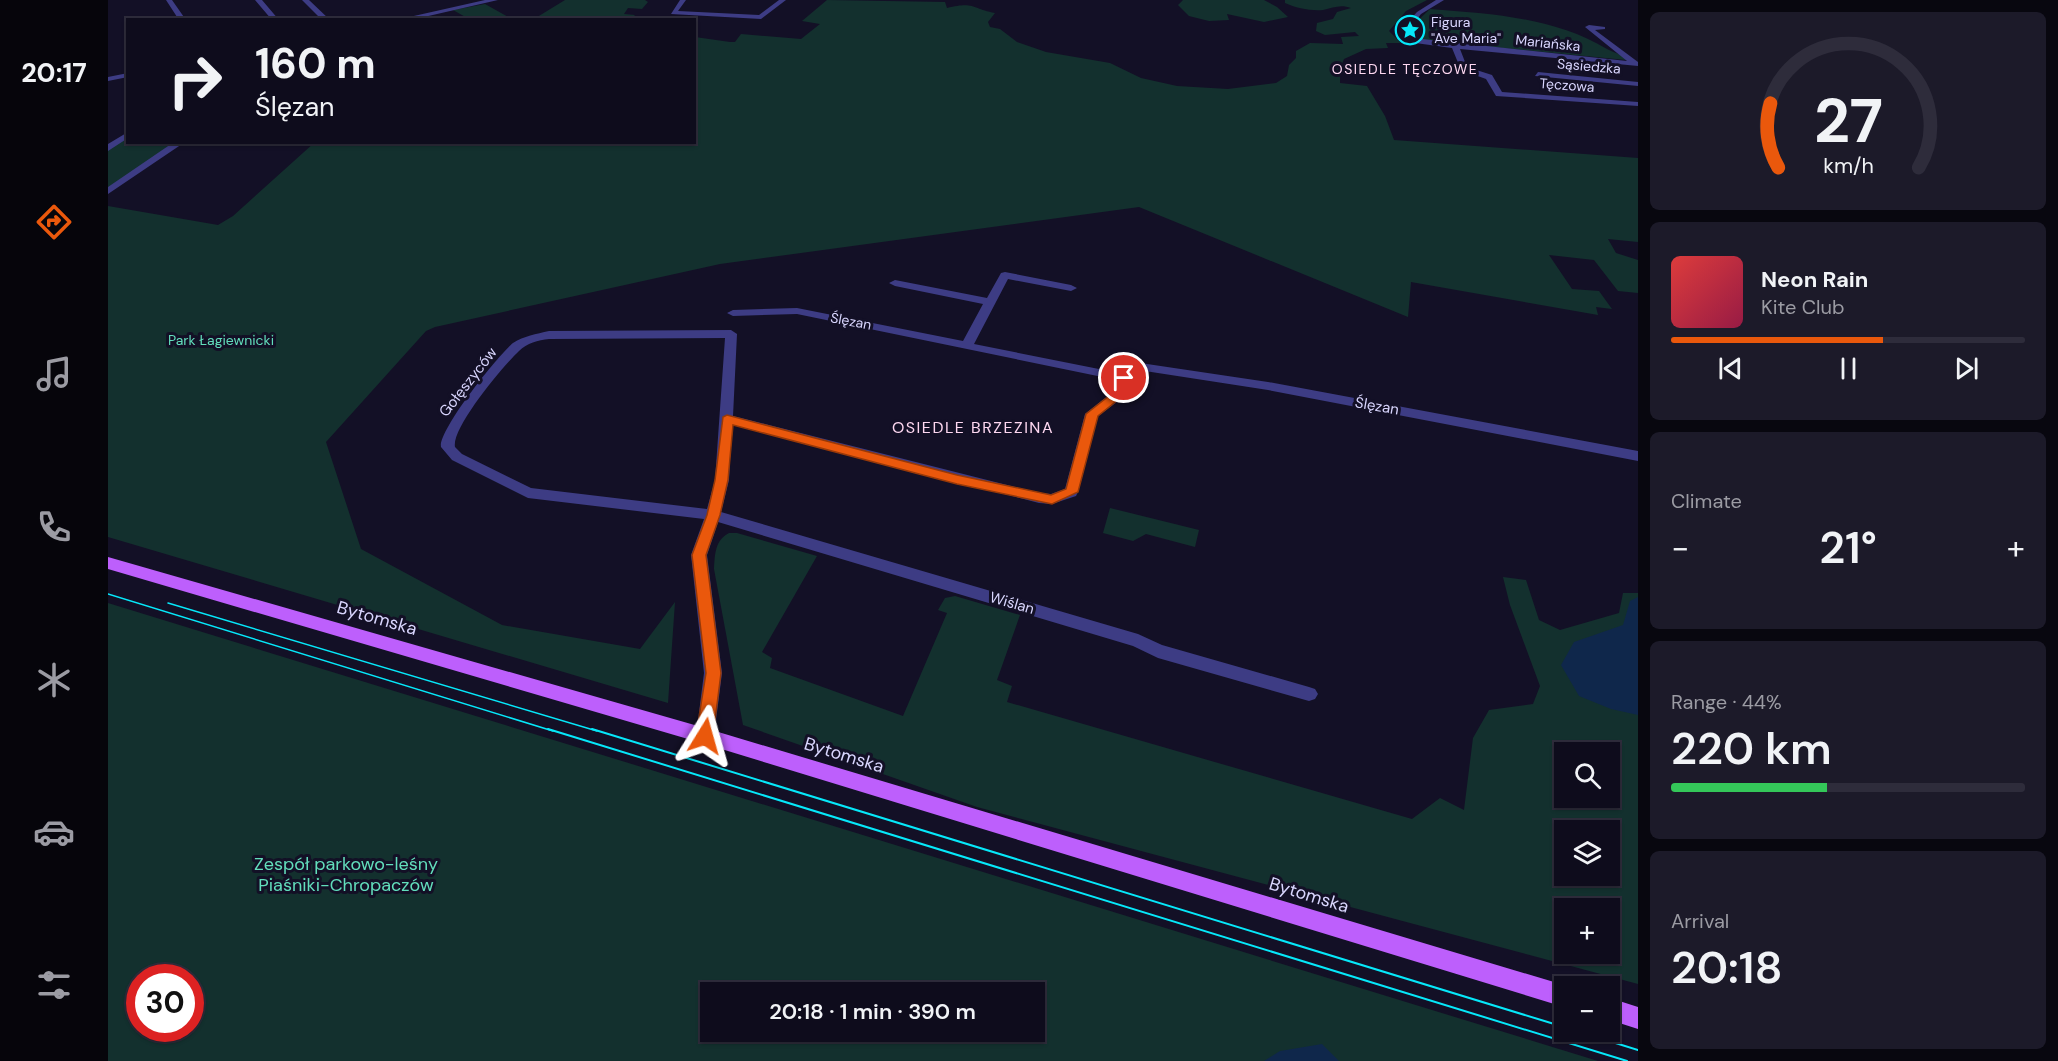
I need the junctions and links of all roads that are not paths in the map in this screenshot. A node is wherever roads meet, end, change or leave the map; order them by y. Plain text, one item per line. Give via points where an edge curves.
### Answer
1 (170, 0) edge
2 (258, 0) edge
3 (305, 0) edge
4 (495, 0) edge
5 (683, 0) edge
6 (783, 0) edge
7 (1441, 0) edge
8 (182, 18) edge
9 (274, 18) edge
10 (325, 18) edge
11 (409, 18) edge
12 (1603, 28) dead end
13 (1455, 47) junction
14 (1636, 64) edge
15 (1538, 74) dead end
16 (126, 75) edge
17 (108, 79) edge
18 (1638, 84) edge
19 (1638, 104) edge
20 (126, 135) edge
21 (178, 144) edge
22 (108, 148) edge
23 (108, 191) edge
24 (895, 283) dead end
25 (1071, 288) dead end
26 (990, 302) junction
27 (733, 313) dead end
28 (967, 345) junction
29 (1124, 378) junction
30 (727, 419) junction
31 (1638, 456) edge
32 (713, 515) junction
33 (111, 564) edge
34 (1309, 694) dead end
35 (705, 736) junction
36 (1554, 993) edge
37 (1620, 1012) edge
38 (1638, 1018) edge

1 - 8 street
2 - 9 street
3 - 10 street
4 - 11 street
5 - 6 street via 673,13 761,17
7 - 13 street, Mariańska via 1419,13 1402,33 1419,42
12 - 14 street via 1589,27
13 - 14 street, Mariańska
13 - 19 street, Tęczowa via 1464,69 1489,77 1499,94
15 - 18 street, Sąsiedzka
16 - 17 street
20 - 22 street
21 - 23 street
24 - 26 street
25 - 26 street via 1005,275
26 - 28 street
27 - 28 street, Ślęzan via 796,311
28 - 29 street, Ślęzan
29 - 30 street, Ślęzan via 1120,393 1092,414 1071,492 1052,499 957,480
29 - 31 street, Ślęzan via 1127,365 1227,380
30 - 32 street via 722,480
30 - 32 street, Gołęszyców via 731,334 549,335 516,347 454,425 447,442 457,457 528,493
32 - 34 street, Wiślan
32 - 35 street via 699,555 713,673
33 - 35 main road, Bytomska
35 - 36 main road, Bytomska
37 - 38 main road

